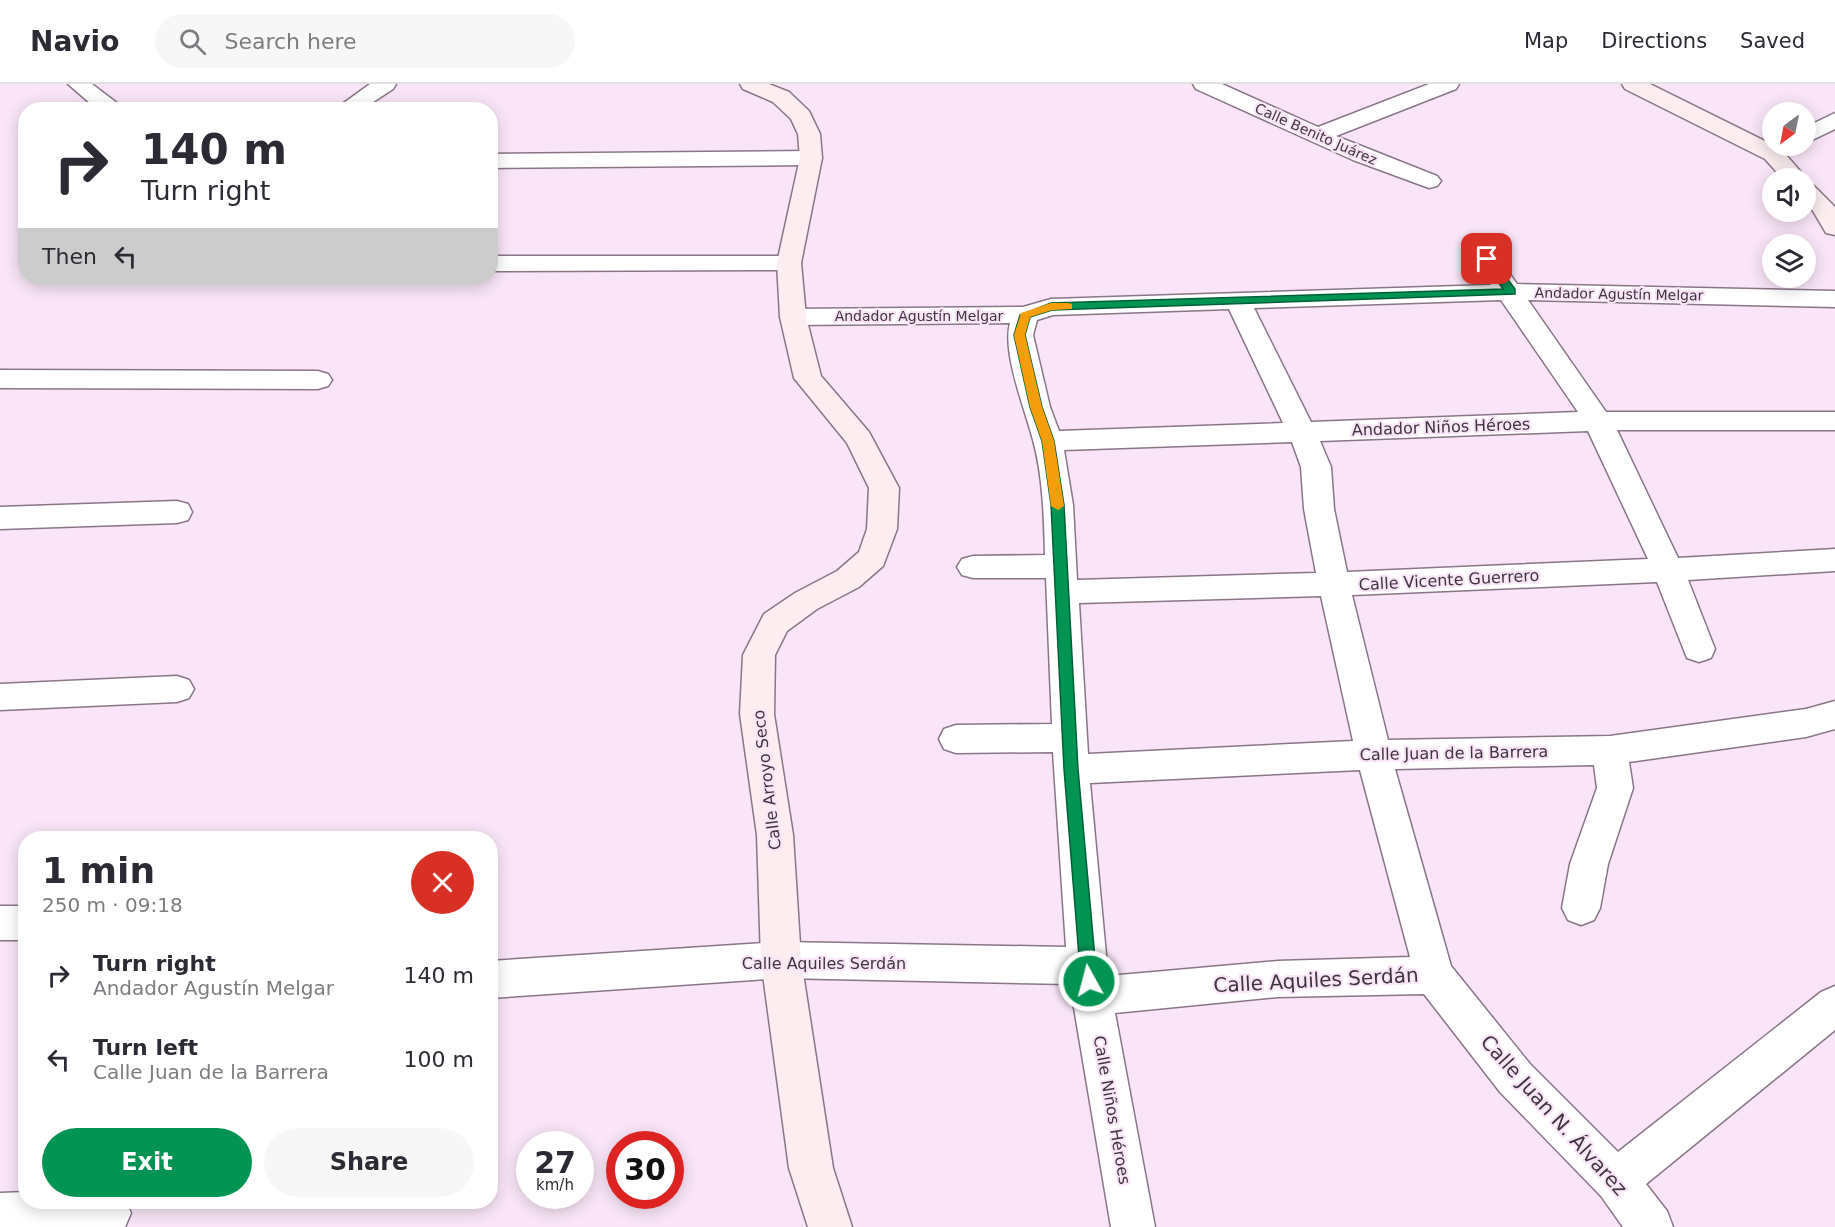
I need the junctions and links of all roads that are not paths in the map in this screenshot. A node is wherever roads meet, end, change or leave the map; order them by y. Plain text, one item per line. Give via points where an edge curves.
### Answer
1 (79, 84) edge
2 (385, 84) edge
3 (751, 84) edge
4 (1204, 84) edge
5 (1448, 84) edge
6 (1633, 84) edge
7 (102, 102) edge
8 (357, 102) edge
9 (1835, 120) edge
10 (1816, 130) edge
11 (1318, 135) junction
12 (1762, 142) edge
13 (811, 158) junction
14 (498, 161) edge
15 (1429, 181) dead end
16 (1821, 202) edge
17 (1835, 228) edge
18 (1475, 243) dead end
19 (789, 263) junction
20 (498, 264) edge
21 (1511, 292) junction
22 (1835, 299) edge
23 (1238, 301) junction
24 (1025, 315) junction
25 (793, 317) junction
26 (0, 379) edge
27 (318, 380) dead end
28 (1835, 421) edge
29 (1598, 422) junction
30 (1302, 432) junction
31 (1048, 441) junction
32 (177, 512) dead end
33 (0, 518) edge
34 (1835, 560) edge
35 (973, 567) dead end
36 (1669, 571) junction
37 (1061, 579) junction
38 (1334, 585) junction
39 (1699, 649) dead end
40 (177, 689) dead end
41 (0, 697) edge
42 (1835, 715) edge
43 (956, 739) dead end
44 (1610, 750) junction
45 (1071, 754) junction
46 (1374, 755) junction
47 (1581, 908) dead end
48 (0, 923) edge
49 (18, 923) edge
50 (780, 960) junction
51 (1434, 975) junction
52 (498, 979) edge
53 (1089, 981) junction
54 (1835, 1005) edge
55 (1616, 1181) junction
56 (109, 1214) edge
57 (0, 1215) edge
58 (830, 1227) edge
59 (1133, 1227) edge
60 (1651, 1227) edge

1 - 7 street
2 - 8 street
3 - 13 street, Calle Arroyo Seco via 781,97 801,116
4 - 11 street, Calle Benito Juárez
5 - 11 street
6 - 12 street
9 - 10 street
11 - 15 street, Calle Benito Juárez
13 - 14 street
13 - 19 street, Calle Arroyo Seco
16 - 17 street
18 - 21 street
19 - 20 street
19 - 25 street, Calle Arroyo Seco
21 - 22 street, Andador Agustín Melgar
21 - 23 street, Andador Agustín Melgar
21 - 29 street
23 - 24 street, Andador Agustín Melgar via 1051,307
23 - 30 street
24 - 25 street, Andador Agustín Melgar
24 - 31 street, Calle Niños Héroes via 1020,335
25 - 50 street, Calle Arroyo Seco via 808,378 858,439 884,488 882,529 872,558 848,579 775,623 759,655 757,714 775,835
26 - 27 street
28 - 29 street, Andador Niños Héroes
29 - 30 street, Andador Niños Héroes
29 - 36 street
30 - 31 street, Andador Niños Héroes
30 - 38 street via 1316,467 1319,509
31 - 37 street, Calle Niños Héroes via 1058,505
32 - 33 street
34 - 36 street, Calle Vicente Guerrero
35 - 37 street, Calle Vicente Guerrero
36 - 38 street, Calle Vicente Guerrero
36 - 39 street
37 - 38 street, Calle Vicente Guerrero
37 - 45 street, Calle Niños Héroes
38 - 46 street
40 - 41 street
42 - 44 street, Calle Juan de la Barrera via 1806,723
43 - 45 street, Calle Juan de la Barrera
44 - 46 street, Calle Juan de la Barrera
44 - 47 street via 1615,788 1589,864
45 - 46 street, Calle Juan de la Barrera
45 - 53 street, Calle Niños Héroes
46 - 51 street
48 - 49 street
50 - 52 street, Calle Aquiles Serdán
50 - 53 street, Calle Aquiles Serdán
50 - 58 street, Calle Arroyo Seco via 811,1168
51 - 53 street, Calle Aquiles Serdán
51 - 55 street, Calle Juan N. Álvarez via 1515,1078
53 - 59 street, Calle Niños Héroes
54 - 55 street
55 - 60 street, Calle Juan N. Álvarez
56 - 57 street

